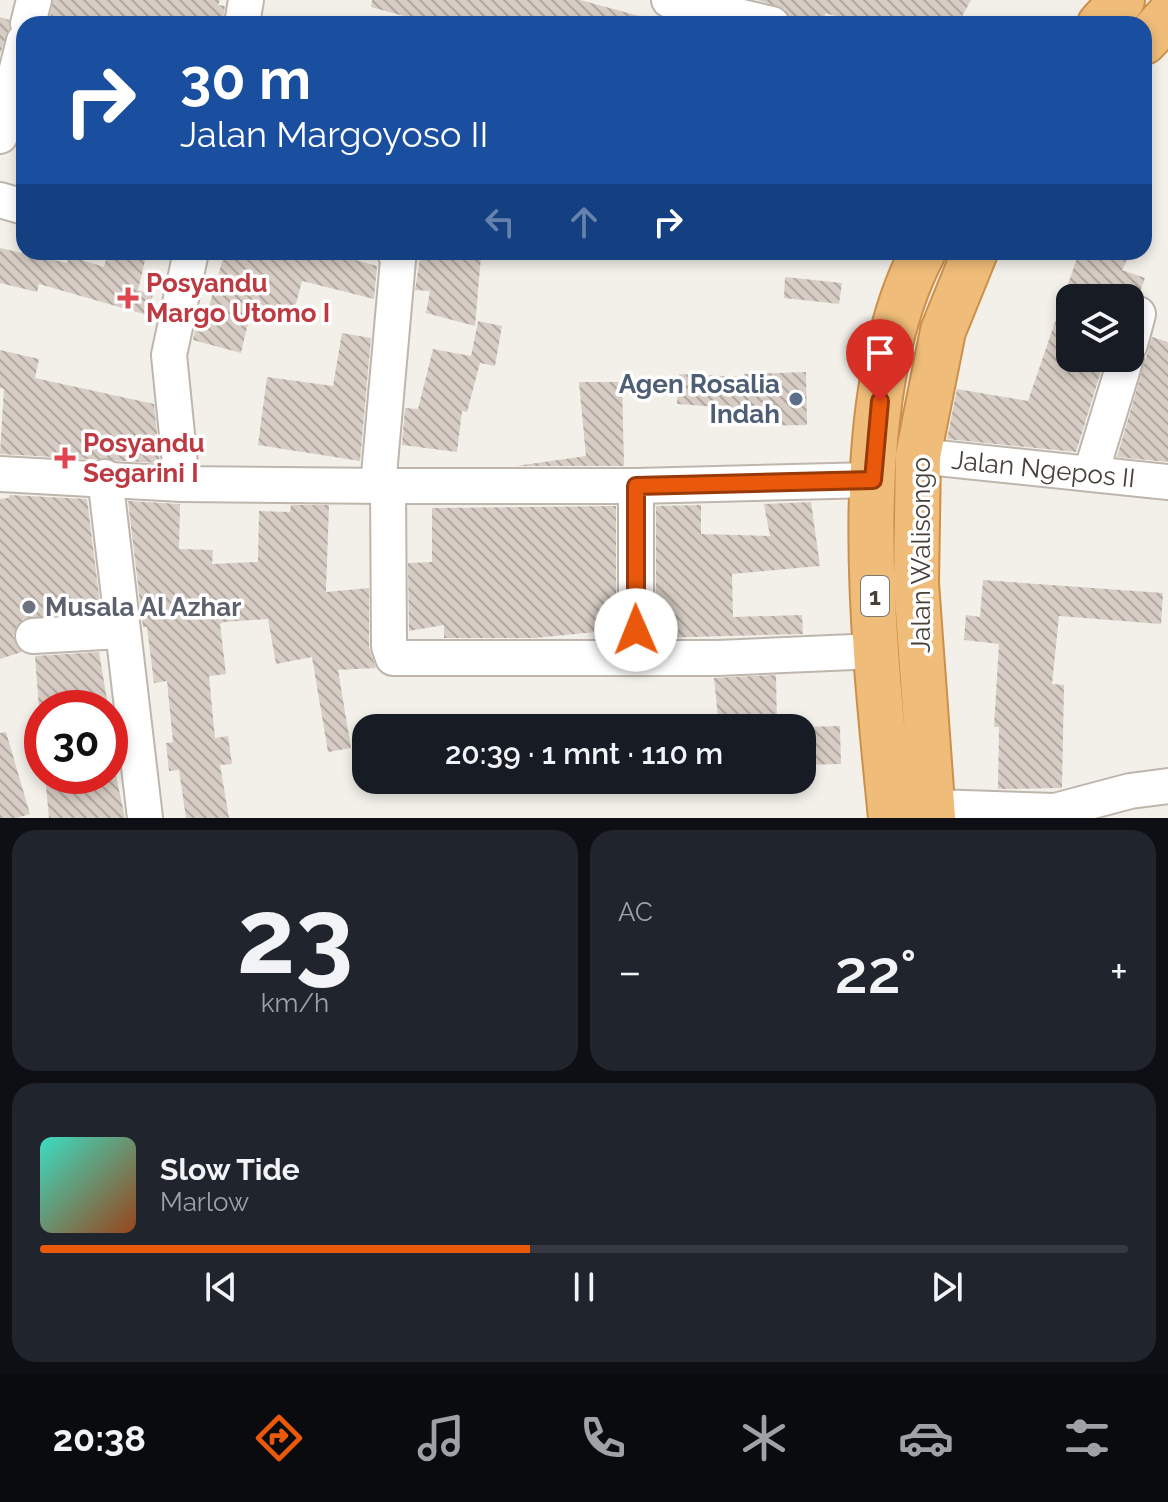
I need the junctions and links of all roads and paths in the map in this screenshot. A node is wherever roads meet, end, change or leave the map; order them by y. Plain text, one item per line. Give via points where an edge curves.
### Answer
1 (669, 0) edge
2 (1122, 0) edge
3 (709, 5) edge
4 (745, 16) edge
5 (1107, 16) edge
6 (1168, 16) edge
7 (1152, 33) edge
8 (14, 51) edge
9 (0, 136) edge
10 (189, 260) edge
11 (398, 260) edge
12 (920, 260) edge
13 (972, 260) edge
14 (1122, 372) edge
15 (918, 456) junction
16 (1091, 473) junction
17 (0, 474) edge
18 (105, 477) junction
19 (873, 480) junction
20 (1168, 482) edge
21 (182, 484) junction
22 (383, 486) junction
23 (636, 486) junction
24 (121, 631) junction
25 (919, 631) junction
26 (33, 636) dead end
27 (876, 641) junction
28 (636, 656) junction
29 (1168, 786) edge
30 (933, 813) edge
31 (145, 818) edge
32 (891, 818) edge

1 - 3 street
2 - 5 highway
3 - 4 street
6 - 7 highway
8 - 9 street
10 - 21 street via 169,355
11 - 22 street
12 - 19 highway, Jalan Walisongo / 1 via 883,374
13 - 15 highway, Jalan Walisongo / 1 via 943,331
14 - 16 street
15 - 16 street, Jalan Ngepos II
15 - 25 highway, Jalan Walisongo / 1
16 - 20 street, Jalan Ngepos II
17 - 18 street
18 - 21 street
18 - 24 street
19 - 23 street
19 - 27 highway, Jalan Walisongo / 1
21 - 22 street
22 - 23 street
22 - 28 street via 393,658
23 - 28 street
24 - 26 street
24 - 31 street
25 - 27 highway
25 - 30 highway, Jalan Walisongo / 1
27 - 28 street via 718,658
27 - 32 highway, Jalan Walisongo / 1
29 - 30 street via 1055,811

